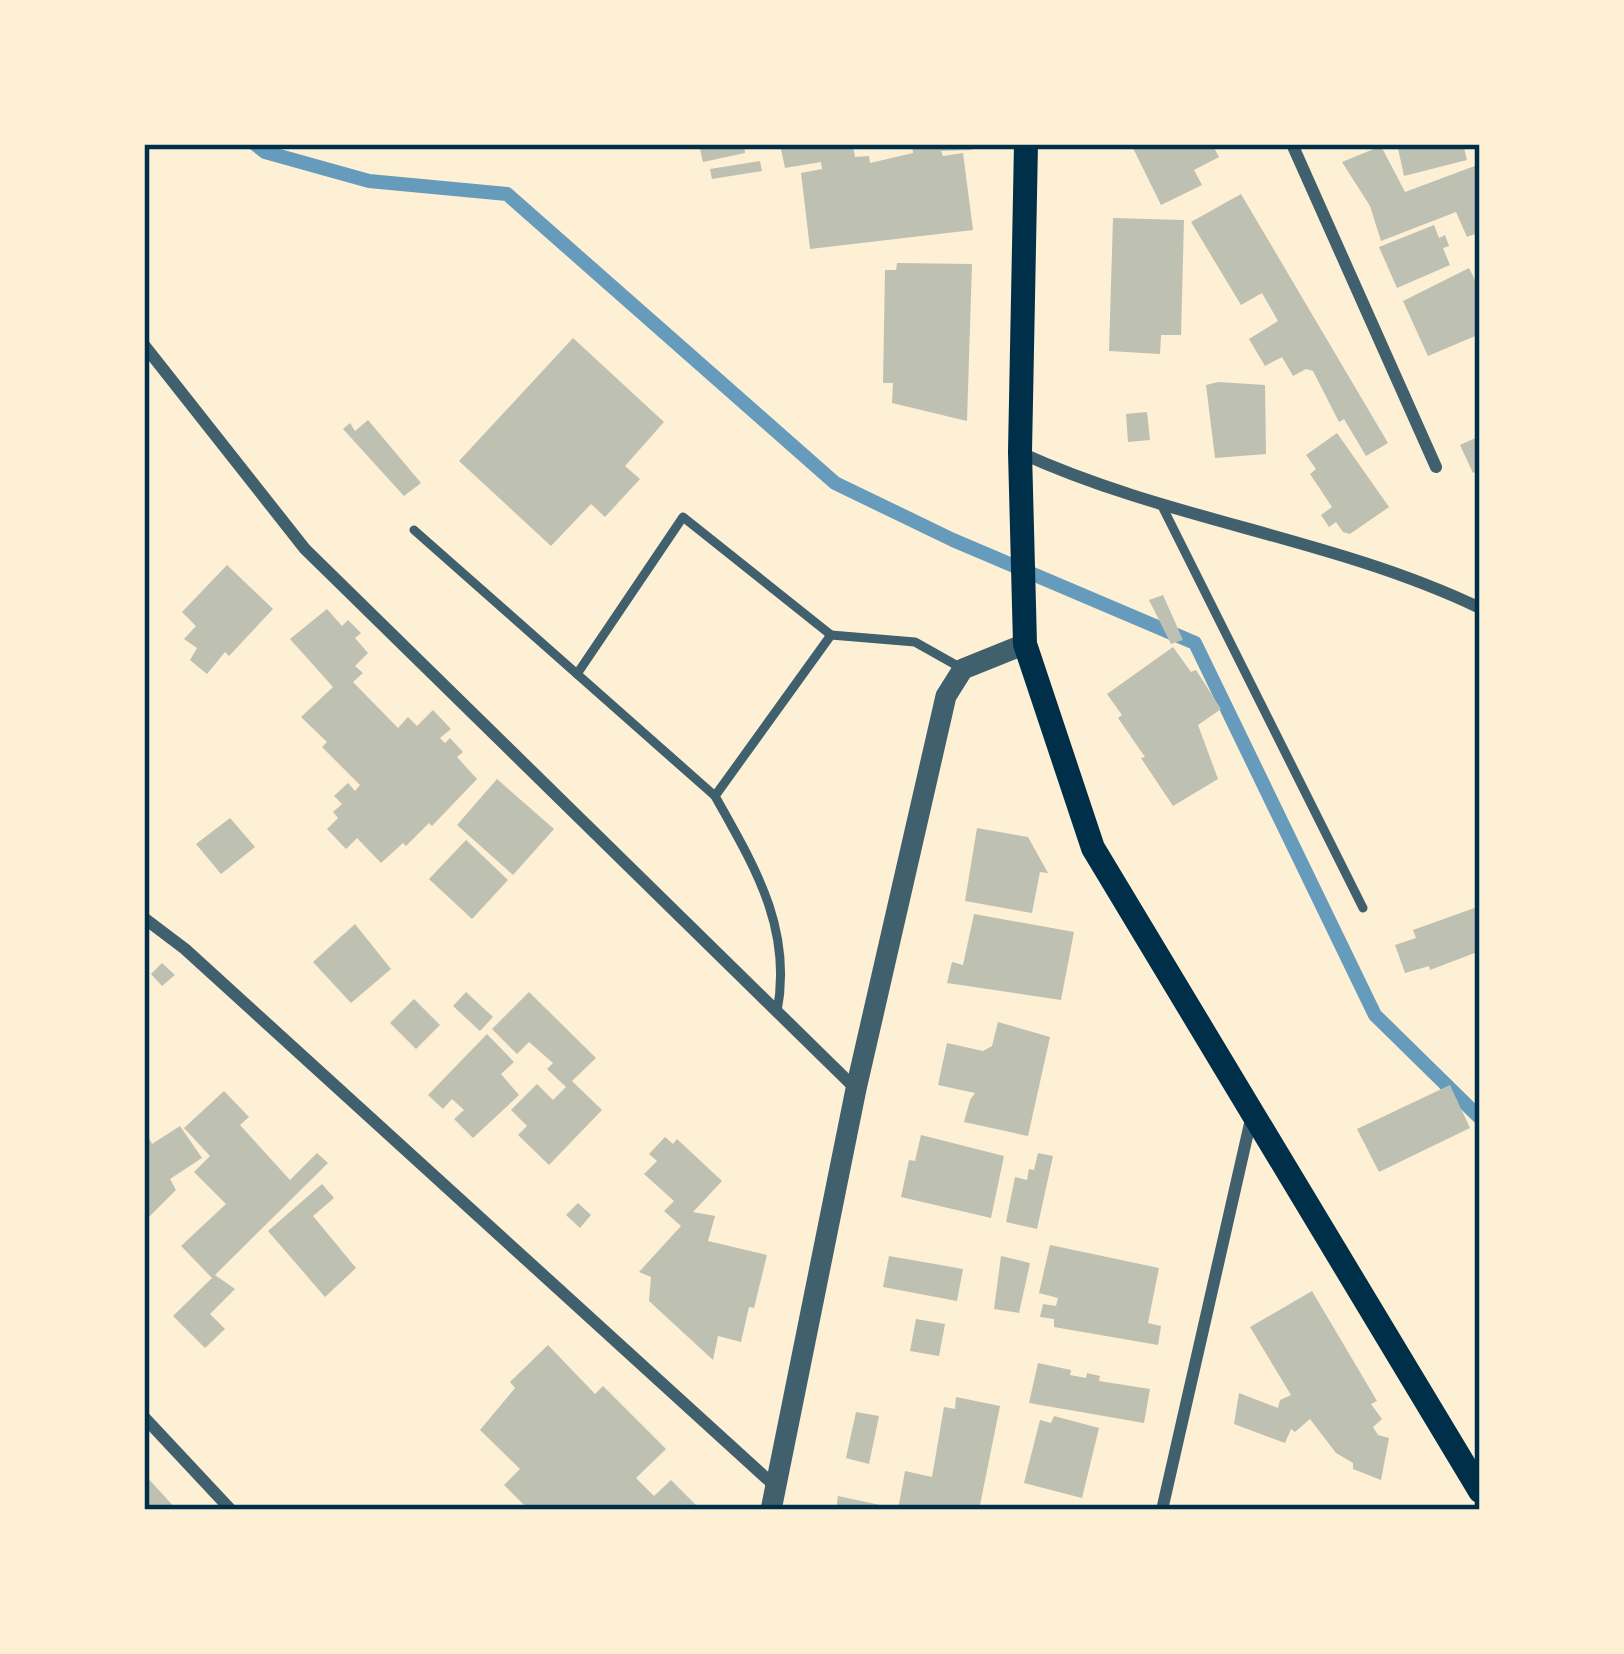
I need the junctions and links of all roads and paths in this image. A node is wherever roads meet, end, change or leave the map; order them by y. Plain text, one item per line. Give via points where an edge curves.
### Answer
1 (1025, 144) edge
2 (1292, 144) edge
3 (144, 345) edge
4 (1020, 452) junction
5 (1436, 467) dead end
6 (1163, 508) junction
7 (414, 530) dead end
8 (1480, 608) edge
9 (831, 635) junction
10 (1025, 644) junction
11 (963, 669) junction
12 (577, 674) junction
13 (715, 796) junction
14 (1364, 908) dead end
15 (144, 918) edge
16 (778, 1012) junction
17 (856, 1089) junction
18 (1252, 1113) junction
19 (144, 1418) edge
20 (1480, 1491) edge
21 (773, 1498) edge
22 (231, 1510) edge
23 (1162, 1510) edge

1 - 4 main road
2 - 5 street
3 - 16 street via 305,549
4 - 6 street
4 - 10 main road
6 - 8 street via 1351,559
6 - 14 lane
7 - 12 lane
9 - 11 lane via 915,642
9 - 12 lane via 683,517
9 - 13 lane
10 - 11 street
10 - 18 main road via 1093,848
11 - 17 street via 946,696
12 - 13 lane
13 - 16 lane via 772,903 783,983
15 - 21 street
16 - 17 street
17 - 21 street
18 - 20 main road
18 - 23 street
19 - 22 street

